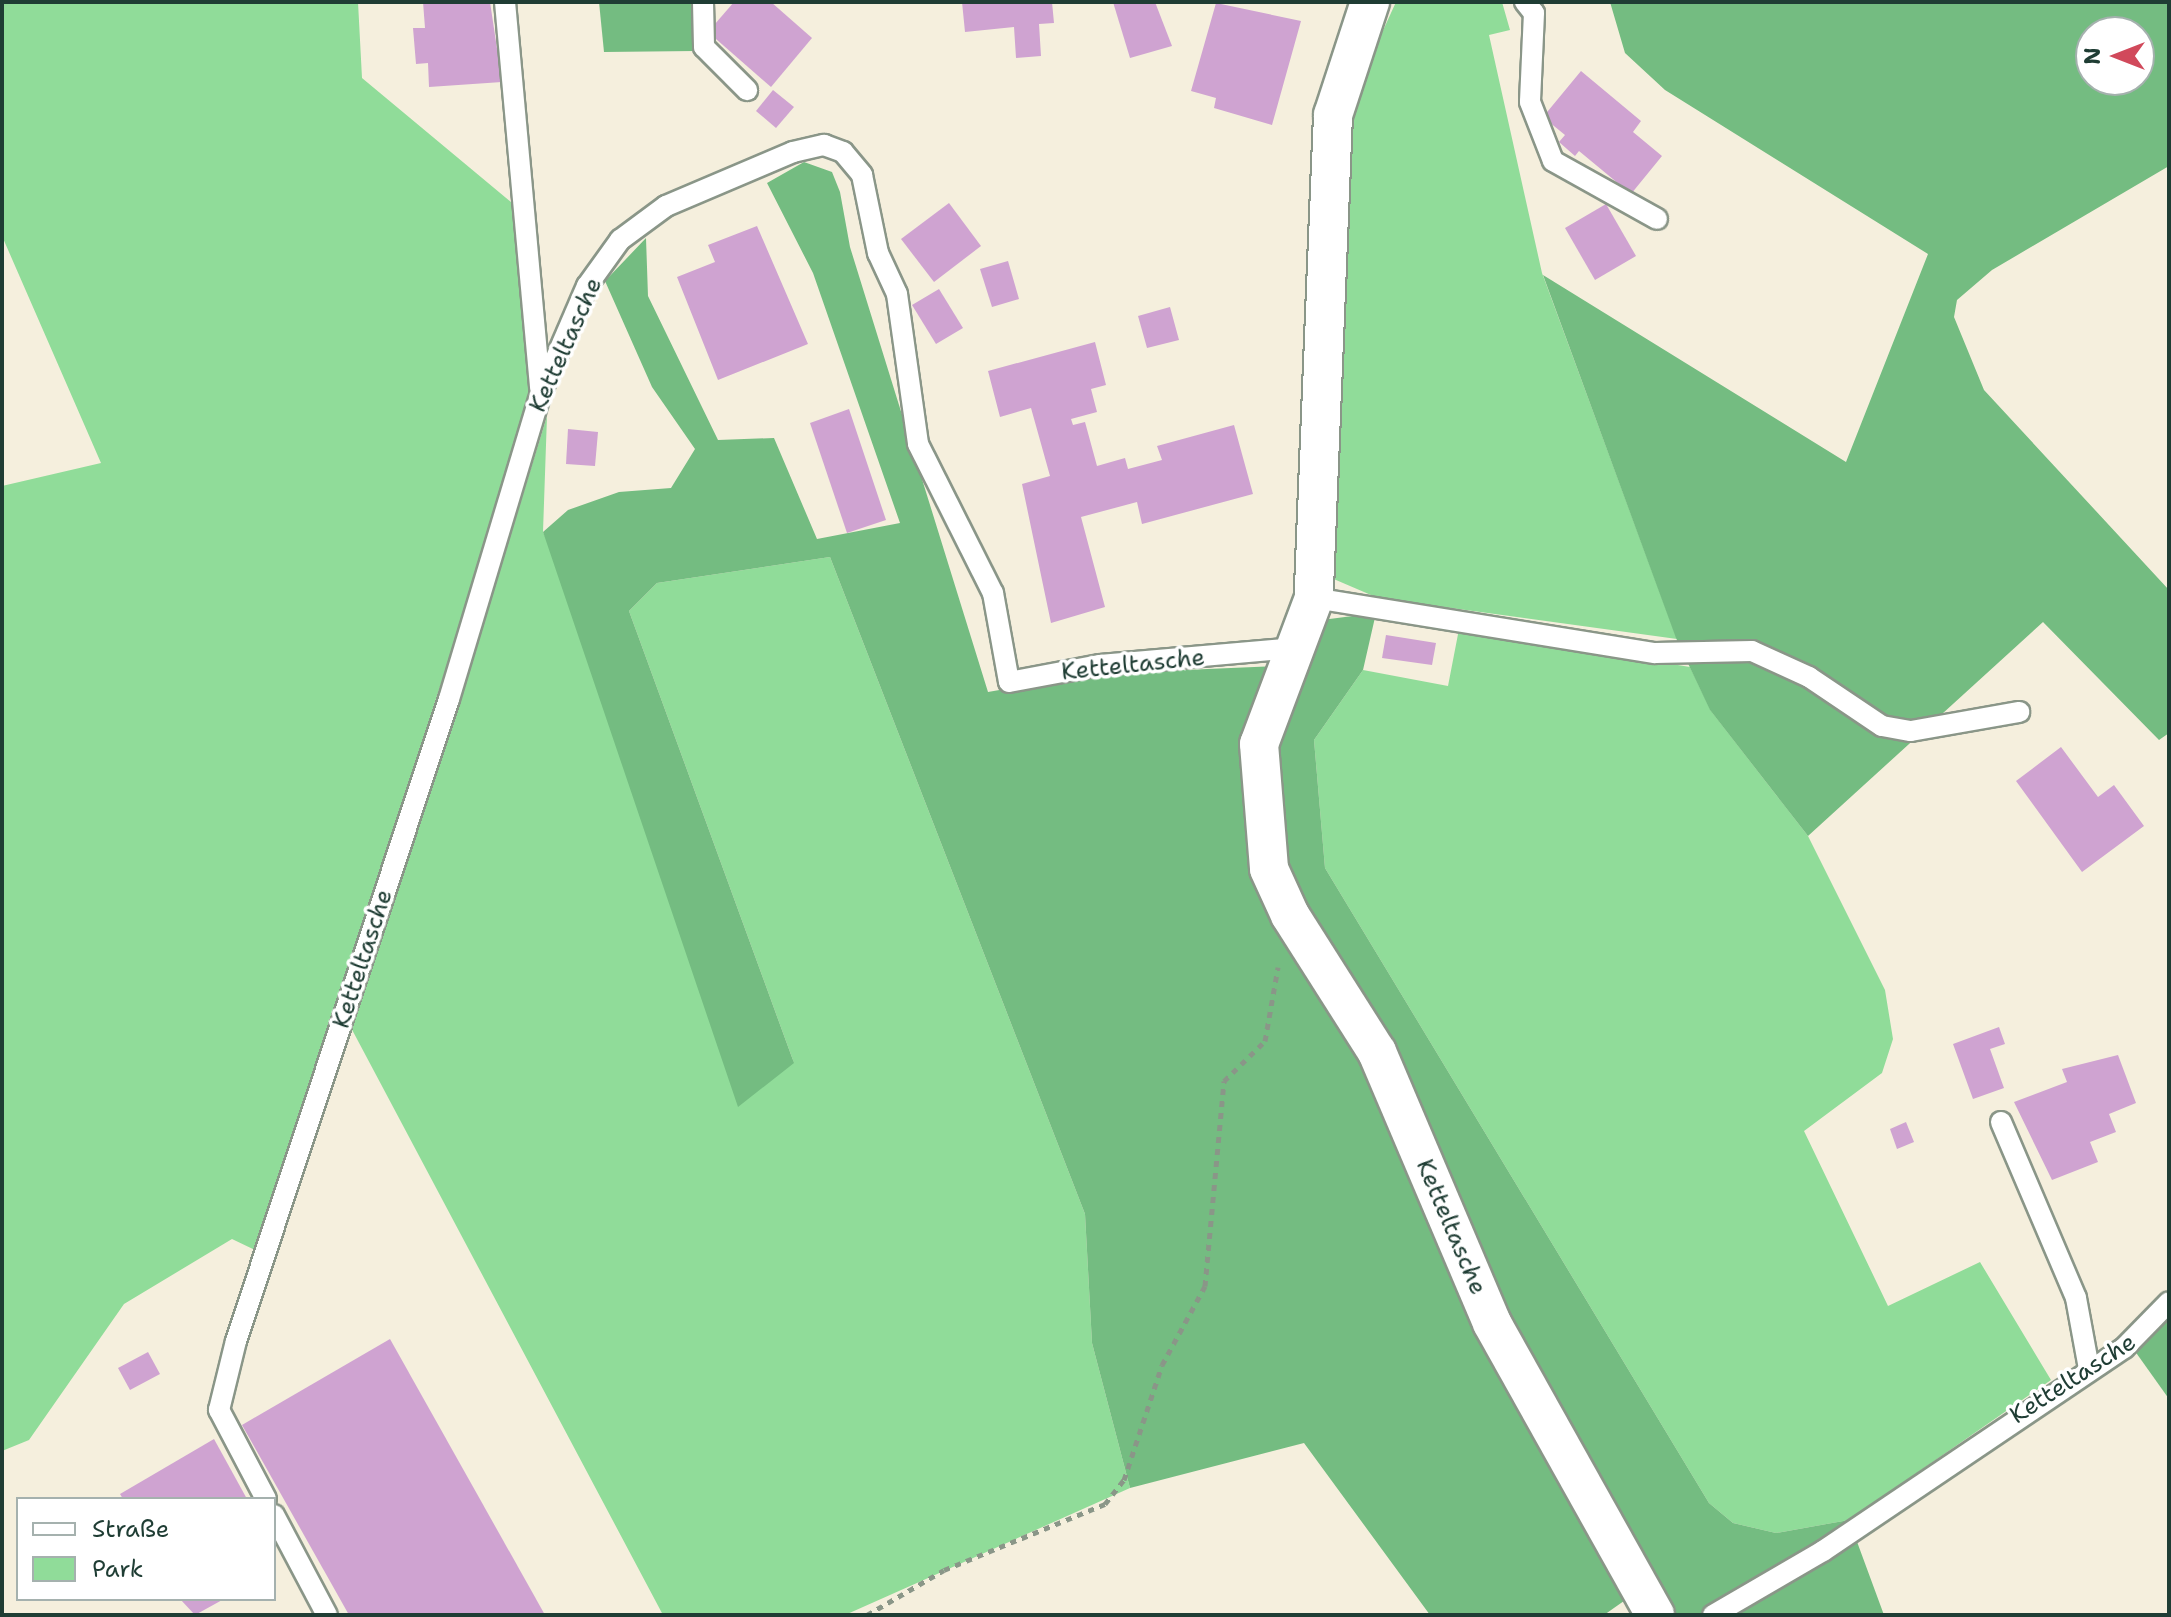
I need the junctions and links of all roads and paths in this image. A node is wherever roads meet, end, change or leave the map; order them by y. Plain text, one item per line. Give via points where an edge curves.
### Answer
1 (505, 2) edge
2 (703, 2) edge
3 (1370, 2) edge
4 (1525, 2) edge
5 (747, 90) dead end
6 (1657, 219) dead end
7 (540, 395) junction
8 (1314, 598) junction
9 (1293, 648) junction
10 (2019, 712) dead end
11 (1290, 915) junction
12 (2001, 1122) dead end
13 (2169, 1302) edge
14 (2160, 1324) edge
15 (2089, 1369) junction
16 (265, 1497) edge
17 (276, 1519) edge
18 (327, 1615) edge
19 (867, 1615) edge
20 (1655, 1615) edge
21 (1713, 1615) edge

1 - 7 lane via 540,330
2 - 5 lane via 704,47
3 - 8 street, Ketteltasche via 1343,67 1333,115
4 - 6 lane via 1534,13 1530,102 1553,161
7 - 9 lane, Ketteltasche via 587,286 620,240 666,206 793,152 834,147 862,175 878,253 897,294 918,444 993,593 1009,682 1100,665
7 - 16 lane, Ketteltasche via 219,1410
8 - 9 street, Ketteltasche
8 - 10 lane via 1655,653 1752,651 1809,677 1882,726 1911,731
9 - 11 street, Ketteltasche via 1258,758 1269,869
11 - 19 path via 1277,932 1282,954 1265,1041 1224,1081 1205,1286 1162,1365 1124,1480 1105,1504 944,1570
11 - 20 street, Ketteltasche via 1377,1052 1492,1323
12 - 15 lane via 2076,1298
13 - 14 lane, Ketteltasche
14 - 15 lane, Ketteltasche
15 - 21 lane, Ketteltasche via 1823,1551
17 - 18 lane

